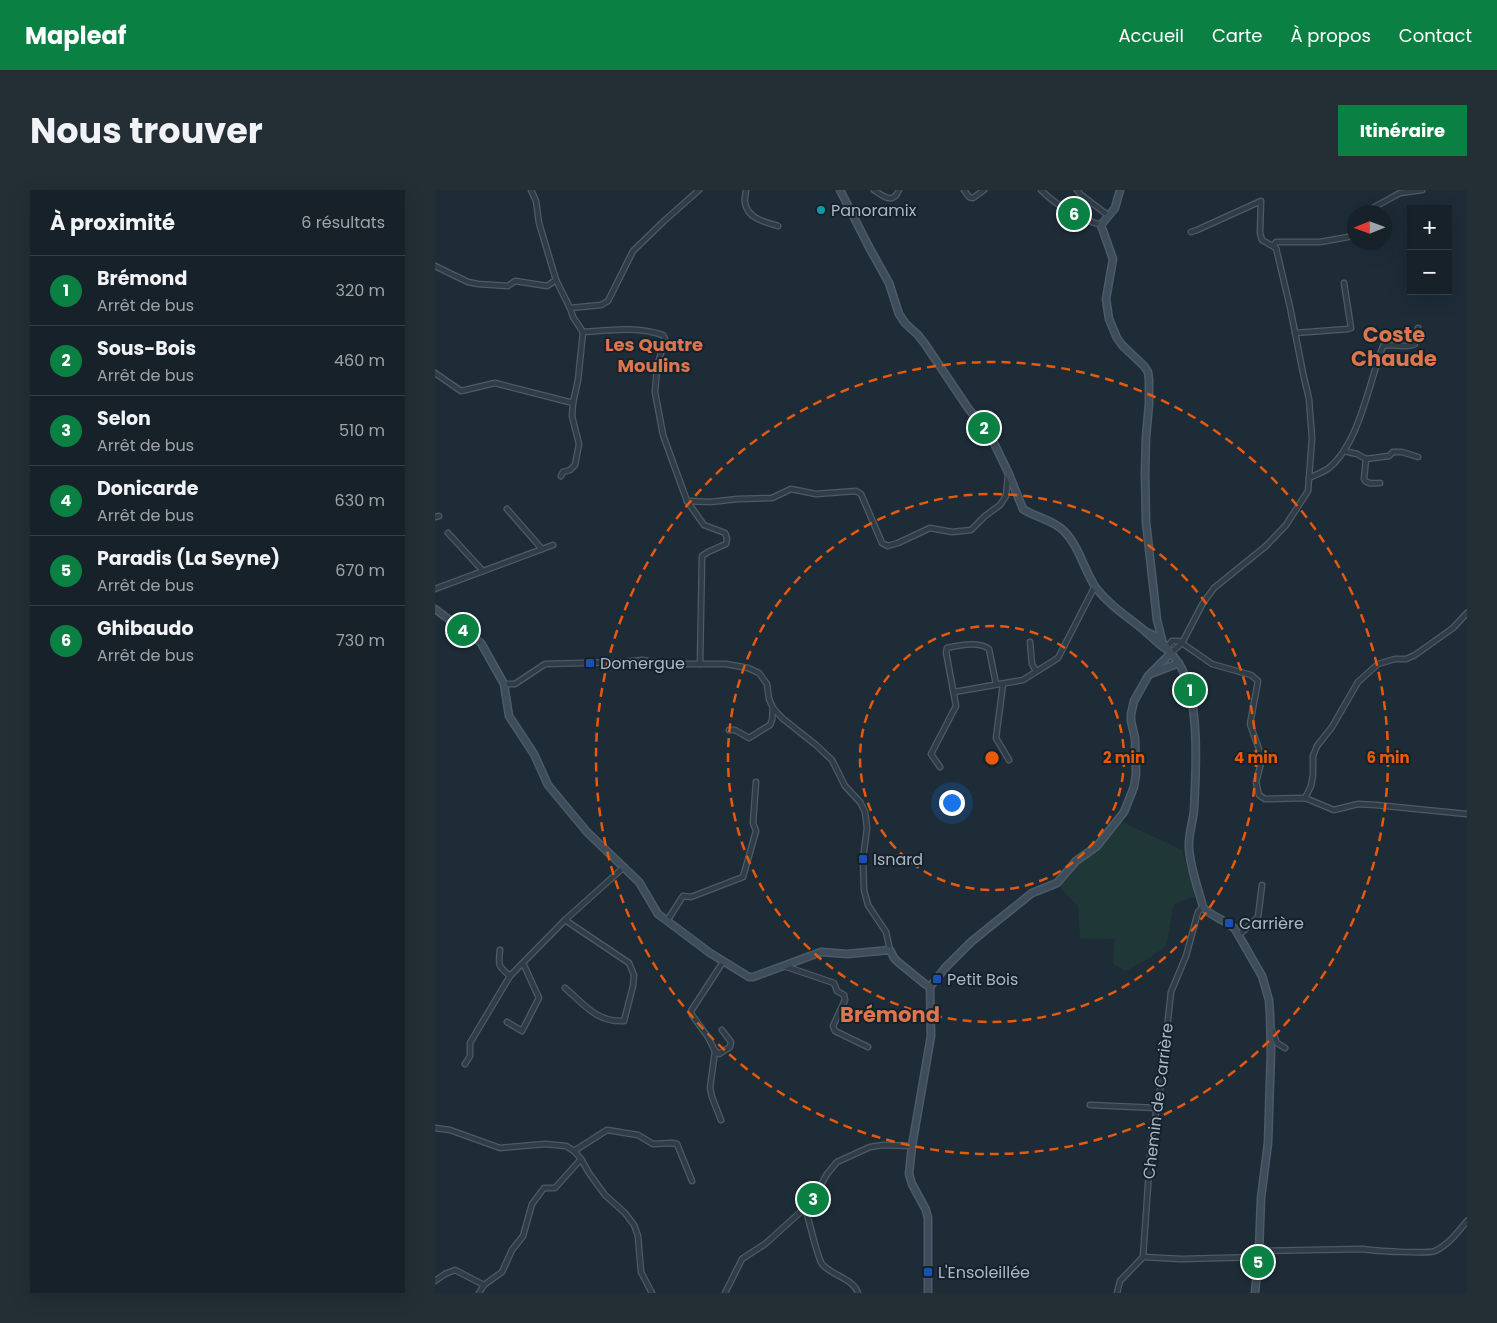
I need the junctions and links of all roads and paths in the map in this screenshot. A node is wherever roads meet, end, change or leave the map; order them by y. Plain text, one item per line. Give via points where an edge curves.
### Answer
1 (531, 190) edge
2 (699, 190) edge
3 (746, 190) edge
4 (840, 190) edge
5 (874, 190) edge
6 (899, 190) edge
7 (964, 190) edge
8 (984, 190) edge
9 (1041, 190) edge
10 (1077, 190) edge
11 (1119, 190) edge
12 (1422, 190) edge
13 (1379, 205) edge
14 (1109, 216) junction
15 (1101, 225) junction
16 (778, 226) dead end
17 (1191, 232) dead end
18 (1347, 238) edge
19 (1273, 246) junction
20 (435, 266) edge
21 (555, 280) junction
22 (1344, 283) dead end
23 (570, 308) junction
24 (1418, 328) dead end
25 (583, 332) junction
26 (1295, 333) junction
27 (435, 373) edge
28 (573, 403) junction
29 (1344, 450) junction
30 (1418, 457) dead end
31 (1366, 459) junction
32 (1008, 472) junction
33 (561, 476) dead end
34 (1309, 478) junction
35 (1380, 483) dead end
36 (687, 501) junction
37 (507, 508) dead end
38 (448, 533) dead end
39 (553, 545) dead end
40 (541, 549) junction
41 (483, 571) junction
42 (1095, 586) junction
43 (435, 589) edge
44 (435, 609) edge
45 (1467, 613) edge
46 (1157, 639) junction
47 (1030, 642) dead end
48 (1182, 643) junction
49 (1168, 650) junction
50 (1179, 663) junction
51 (700, 664) junction
52 (1036, 671) junction
53 (1148, 676) junction
54 (504, 684) junction
55 (996, 684) junction
56 (1003, 684) junction
57 (954, 692) junction
58 (773, 708) junction
59 (729, 730) dead end
60 (1009, 760) dead end
61 (939, 767) dead end
62 (755, 782) dead end
63 (1305, 798) junction
64 (1467, 814) edge
65 (624, 867) junction
66 (1262, 885) dead end
67 (1203, 907) junction
68 (565, 920) junction
69 (667, 921) junction
70 (1239, 935) junction
71 (500, 950) dead end
72 (890, 950) junction
73 (723, 962) junction
74 (523, 963) junction
75 (782, 965) junction
76 (510, 976) junction
77 (930, 987) junction
78 (565, 988) dead end
79 (507, 1022) dead end
80 (1271, 1027) junction
81 (722, 1030) dead end
82 (868, 1047) dead end
83 (715, 1051) junction
84 (1271, 1051) junction
85 (465, 1064) dead end
86 (1090, 1105) dead end
87 (1157, 1108) junction
88 (721, 1120) dead end
89 (435, 1128) edge
90 (911, 1146) junction
91 (574, 1151) junction
92 (581, 1158) junction
93 (692, 1181) dead end
94 (805, 1208) junction
95 (1467, 1221) edge
96 (1259, 1254) junction
97 (1143, 1257) junction
98 (435, 1281) edge
99 (484, 1285) junction
100 (479, 1293) edge
101 (652, 1293) edge
102 (725, 1293) edge
103 (858, 1293) edge
104 (928, 1293) edge
105 (1117, 1293) edge
106 (1255, 1293) edge

1 - 21 street
2 - 23 street via 633,251 608,301 601,305
3 - 16 street via 745,202 755,218
4 - 32 street via 889,283 899,314 925,344 988,434
5 - 6 street via 893,198
7 - 8 street via 973,198
9 - 15 street via 1074,214
10 - 14 street
11 - 14 street via 1115,208
12 - 13 street via 1400,194
14 - 15 street
15 - 46 street via 1113,259 1107,299 1109,319 1122,345 1148,372 1150,396 1145,500
17 - 19 street via 1261,201 1260,233 1262,240
18 - 19 street via 1276,242
19 - 26 street
20 - 21 street via 478,284 508,286 515,282 547,286
21 - 23 street
22 - 26 street via 1351,328
23 - 25 street
24 - 29 street via 1415,344 1383,346 1349,445
25 - 28 street via 579,380
25 - 36 street via 650,330 663,335 665,339 657,367 655,392 663,435
26 - 34 street via 1309,399 1312,438
27 - 28 street via 461,391 495,383
28 - 33 street via 579,444 575,465
29 - 31 street
29 - 34 street via 1329,468
30 - 31 street via 1393,452 1389,456
31 - 35 street via 1365,482
32 - 36 street via 1006,496 971,530 951,532 930,528 888,546 882,543 861,494 856,491 816,494 791,489 772,498
32 - 42 street via 1023,509 1050,520 1067,534
34 - 48 street via 1308,491 1286,525 1266,546 1214,588
36 - 51 street via 705,524 725,533 727,538 726,544 703,556
37 - 40 street
38 - 41 street
39 - 40 street
40 - 41 street
41 - 43 street
42 - 46 street via 1115,608
42 - 52 street via 1058,658
44 - 54 street via 479,640
45 - 63 street via 1453,628 1415,655 1378,664 1358,682 1317,746 1311,786
46 - 49 street
47 - 52 street
48 - 49 street
48 - 63 street via 1212,664 1251,675 1258,681 1250,724 1260,752 1256,782 1259,795 1265,799
49 - 50 street
49 - 53 street
50 - 53 street
50 - 67 street via 1190,690 1195,727 1194,809 1189,848
51 - 54 street via 642,660 548,664 515,684
51 - 58 street via 735,665 759,673 767,684
52 - 56 street via 1023,680
53 - 77 street via 1134,701 1131,714 1136,774 1124,812 1097,846 1076,861 1057,883 1032,893 977,938
54 - 65 street via 509,716 548,785 587,832
55 - 56 street
55 - 57 street
55 - 57 street via 989,649 978,644 951,647 946,652
56 - 60 street via 996,738
57 - 61 street via 956,706 931,754
58 - 59 street via 770,725 749,738
58 - 72 street via 832,760 845,786 865,812 864,890 868,905 888,938
62 - 69 street via 753,823 756,831 743,877 691,897 683,896
63 - 64 street via 1334,810 1358,804
65 - 68 street
65 - 69 street via 639,882 658,914
66 - 70 street via 1258,917
67 - 70 street via 1229,923
67 - 87 street, Chemin de Carrière via 1198,912 1186,956 1171,992
68 - 74 street
68 - 78 street via 629,963 634,975 624,1021 598,1017
69 - 73 street
70 - 80 street via 1262,976 1269,1000
71 - 76 street via 500,968
72 - 75 street via 847,954 821,952
72 - 77 street via 898,962
73 - 75 street via 749,977
73 - 83 street via 691,1011
74 - 76 street
74 - 79 street via 539,998 522,1031
75 - 82 street via 834,983 845,1000 833,1026 835,1031
76 - 85 street via 470,1043 470,1056
77 - 90 street via 931,1036
80 - 84 street
80 - 84 street via 1275,1040 1285,1048
81 - 83 street via 731,1042 730,1047 719,1054
83 - 88 street via 710,1088
84 - 96 street
86 - 87 street
87 - 97 street, Chemin de Carrière via 1151,1142
89 - 91 street via 500,1148 545,1144 566,1146
90 - 94 street via 870,1147 837,1162
90 - 104 street via 910,1179 928,1218
91 - 92 street
91 - 93 street via 607,1130 638,1135 653,1144 677,1144
92 - 99 street via 555,1188 544,1188 532,1204 523,1236 502,1272
92 - 101 street via 605,1195 634,1225 641,1272
94 - 102 street via 743,1259
94 - 103 street via 822,1264 857,1288
95 - 96 street via 1434,1251 1374,1252 1363,1249
96 - 97 street via 1181,1259
96 - 106 street
97 - 105 street via 1120,1281
98 - 99 street via 455,1270
99 - 100 street

